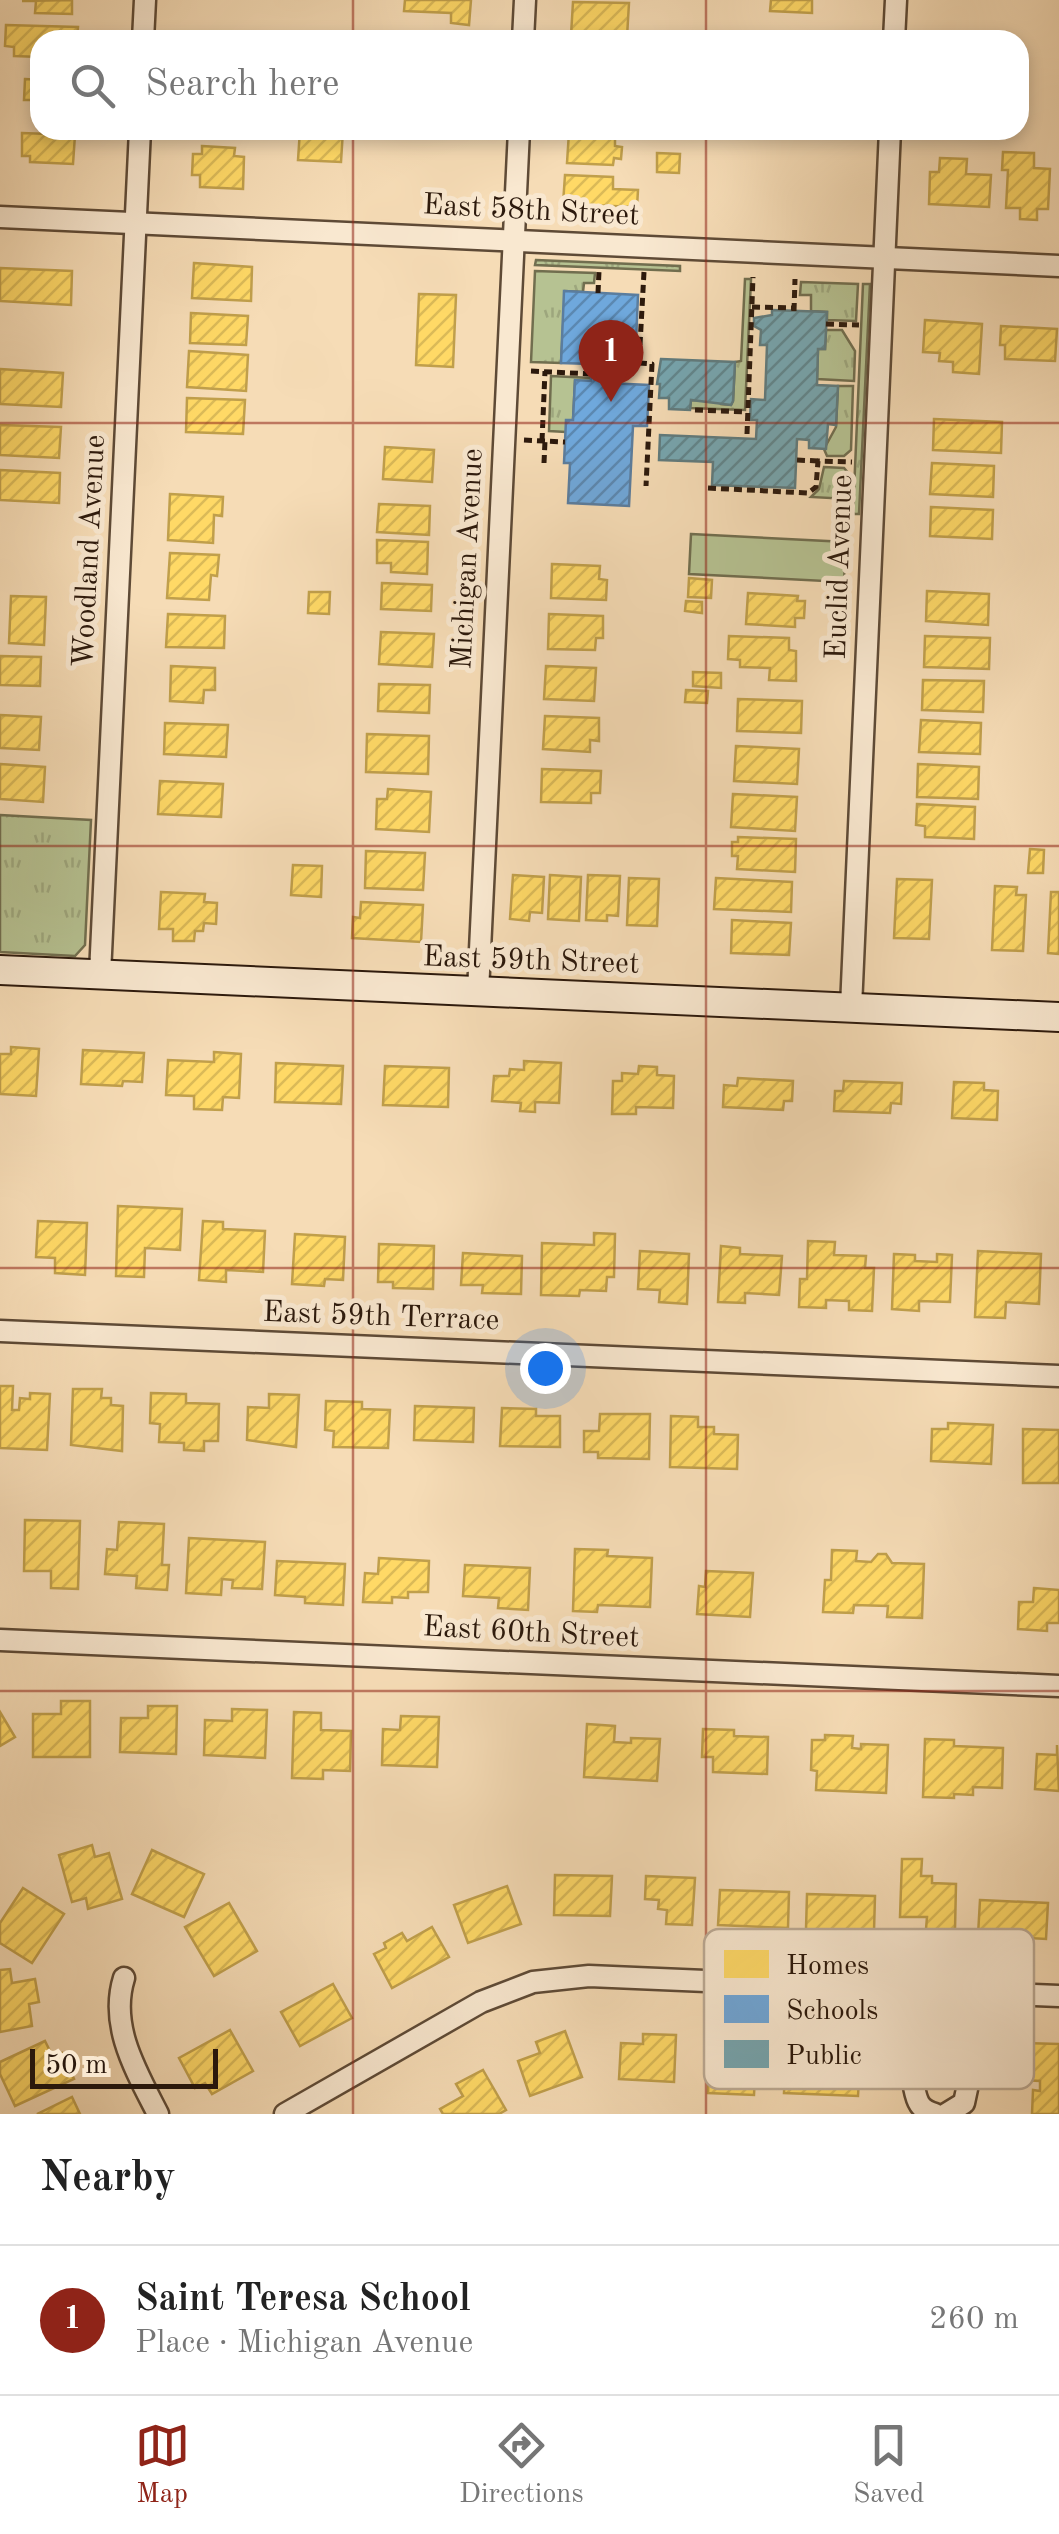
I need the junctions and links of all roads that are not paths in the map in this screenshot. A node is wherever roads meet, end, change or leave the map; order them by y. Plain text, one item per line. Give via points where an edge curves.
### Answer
1 (145, 0) edge
2 (525, 0) edge
3 (896, 0) edge
4 (144, 30) edge
5 (524, 30) edge
6 (894, 30) edge
7 (140, 140) edge
8 (518, 140) edge
9 (890, 140) edge
10 (0, 218) edge
11 (136, 223) junction
12 (513, 240) junction
13 (884, 258) junction
14 (1059, 266) edge
15 (0, 970) edge
16 (100, 974) junction
17 (478, 992) junction
18 (851, 1007) junction
19 (1059, 1016) edge
20 (0, 1330) edge
21 (1059, 1376) edge
22 (0, 1640) edge
23 (1059, 1686) edge
24 (124, 1978) dead end
25 (704, 1981) edge
26 (1034, 1995) edge
27 (1059, 1996) edge
28 (915, 2089) edge
29 (967, 2089) edge
30 (158, 2114) edge
31 (285, 2114) edge
32 (934, 2114) edge
33 (946, 2114) edge

1 - 4 street
2 - 5 street
3 - 6 street
7 - 11 street, Woodland Avenue
8 - 12 street, Michigan Avenue
9 - 13 street, Euclid Avenue
10 - 11 street, East 58th Street
11 - 12 street, East 58th Street
11 - 16 street, Woodland Avenue
12 - 13 street, East 58th Street
12 - 17 street, Michigan Avenue
13 - 14 street, East 58th Street
13 - 18 street, Euclid Avenue
15 - 16 street, East 59th Street
16 - 17 street, East 59th Street
17 - 18 street, East 59th Street
18 - 19 street, East 59th Street
20 - 21 street, East 59th Terrace
22 - 23 street, East 60th Street
24 - 30 street via 119,2020
25 - 31 street via 589,1976 533,1982 480,2002
26 - 27 street
28 - 32 street via 917,2102
29 - 33 street via 964,2103

